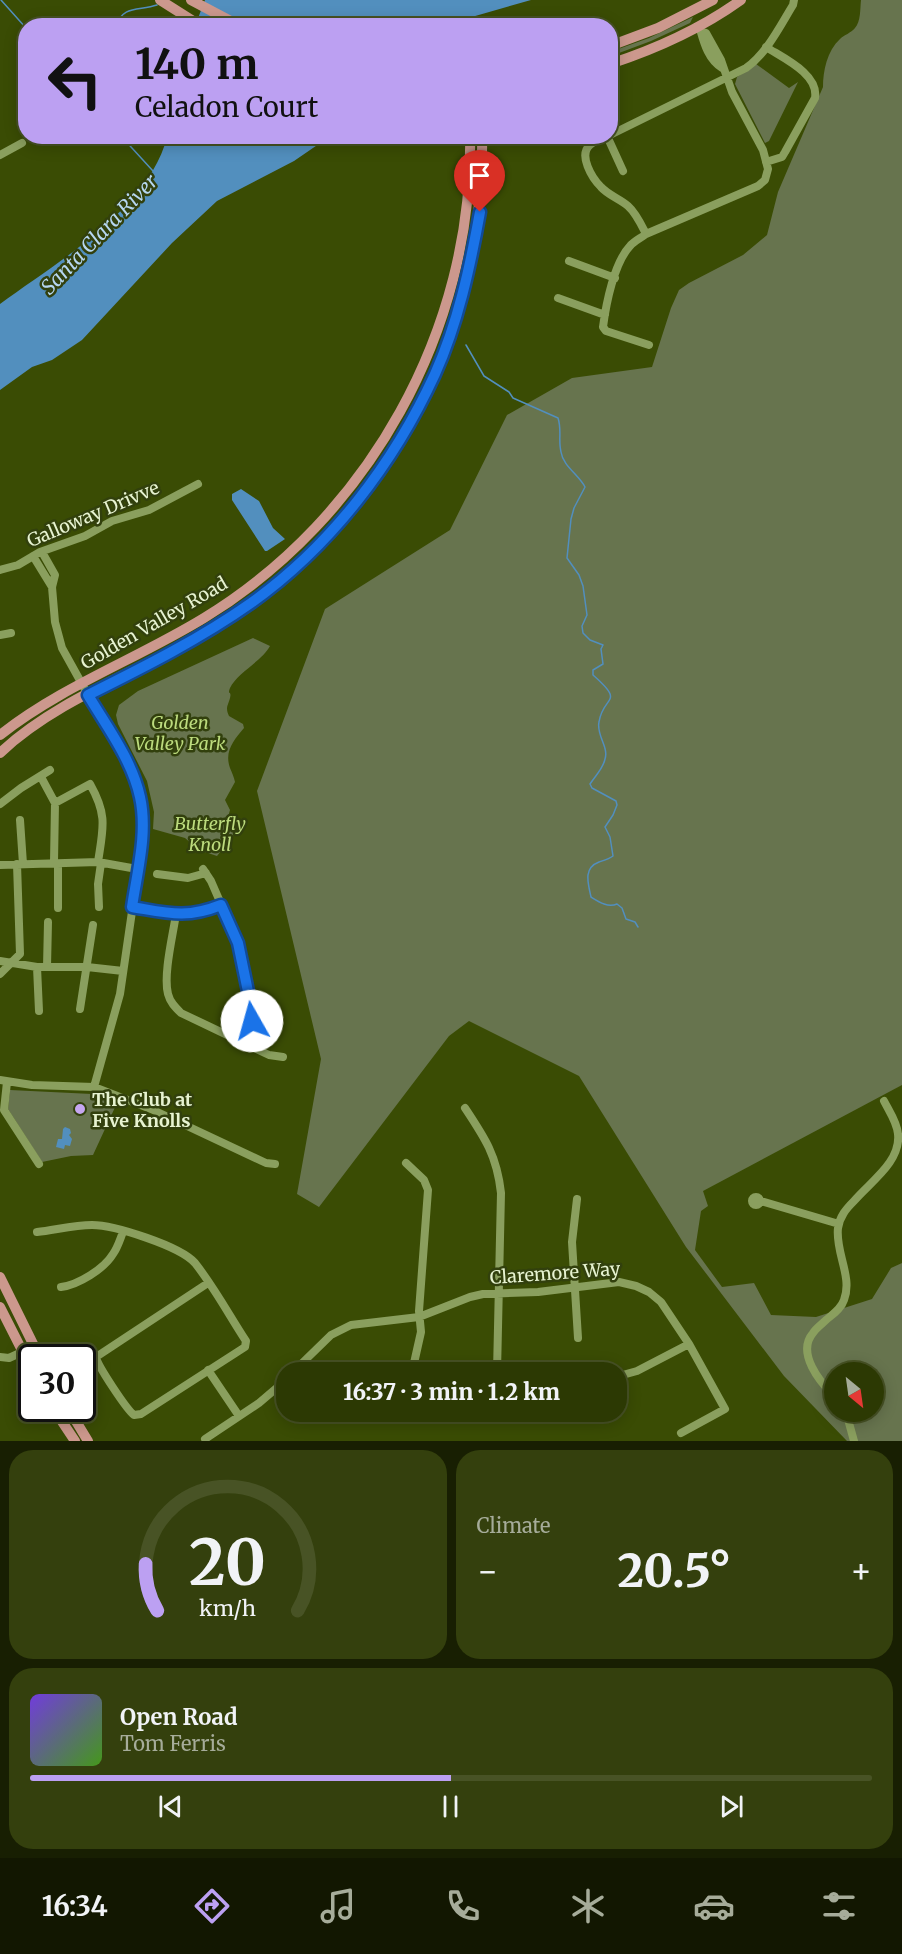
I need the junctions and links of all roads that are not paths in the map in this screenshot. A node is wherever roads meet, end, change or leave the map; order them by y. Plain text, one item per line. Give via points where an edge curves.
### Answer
1 (160, 0) edge
2 (191, 0) edge
3 (713, 0) edge
4 (723, 0) edge
5 (741, 0) edge
6 (794, 0) edge
7 (188, 18) edge
8 (225, 18) edge
9 (700, 29) junction
10 (618, 43) edge
11 (766, 47) junction
12 (618, 61) edge
13 (727, 78) junction
14 (618, 131) edge
15 (20, 144) edge
16 (469, 144) edge
17 (482, 144) edge
18 (591, 144) edge
19 (611, 144) edge
20 (0, 155) edge
21 (766, 162) junction
22 (623, 171) dead end
23 (469, 189) junction
24 (646, 234) junction
25 (476, 235) junction
26 (569, 261) dead end
27 (615, 278) junction
28 (558, 298) dead end
29 (605, 315) junction
30 (649, 345) dead end
31 (198, 484) dead end
32 (38, 554) junction
33 (0, 570) edge
34 (11, 633) dead end
35 (0, 634) edge
36 (82, 683) junction
37 (88, 695) junction
38 (0, 735) edge
39 (0, 753) edge
40 (50, 770) dead end
41 (41, 777) junction
42 (55, 803) junction
43 (0, 804) edge
44 (20, 820) dead end
45 (56, 862) junction
46 (99, 863) junction
47 (20, 864) junction
48 (0, 865) edge
49 (137, 869) junction
50 (157, 874) dead end
51 (221, 905) junction
52 (99, 907) dead end
53 (132, 907) junction
54 (58, 908) dead end
55 (176, 914) junction
56 (48, 922) dead end
57 (93, 925) dead end
58 (0, 961) edge
59 (12, 964) junction
60 (37, 967) junction
61 (48, 967) junction
62 (87, 968) junction
63 (123, 971) junction
64 (0, 974) edge
65 (81, 1009) dead end
66 (39, 1011) dead end
67 (244, 1042) junction
68 (283, 1057) dead end
69 (4, 1081) edge
70 (94, 1087) junction
71 (884, 1101) dead end
72 (465, 1108) dead end
73 (406, 1163) dead end
74 (39, 1164) dead end
75 (275, 1164) dead end
76 (577, 1199) dead end
77 (761, 1201) dead end
78 (839, 1224) junction
79 (36, 1232) dead end
80 (123, 1232) junction
81 (0, 1277) edge
82 (208, 1283) junction
83 (61, 1287) dead end
84 (574, 1287) junction
85 (497, 1295) junction
86 (0, 1307) edge
87 (419, 1317) junction
88 (578, 1338) dead end
89 (18, 1344) edge
90 (33, 1344) edge
91 (689, 1344) junction
92 (18, 1354) edge
93 (0, 1357) edge
94 (303, 1362) edge
95 (414, 1362) edge
96 (498, 1362) edge
97 (208, 1370) junction
98 (627, 1374) edge
99 (824, 1386) edge
100 (276, 1389) edge
101 (239, 1416) junction
102 (62, 1422) edge
103 (76, 1422) edge
104 (849, 1422) edge
105 (681, 1433) dead end
106 (202, 1440) edge
107 (75, 1441) edge
108 (88, 1441) edge
109 (854, 1441) edge

1 - 7 main road
2 - 8 main road
3 - 10 main road
4 - 9 main road via 698,17
5 - 9 main road
6 - 11 street
9 - 12 main road
9 - 13 street via 715,64
11 - 13 street via 754,62
11 - 21 street via 807,75 816,92 782,157
13 - 14 street
13 - 21 street via 764,150
15 - 20 street
16 - 23 main road, Golden Valley Road
17 - 25 main road, Golden Valley Road
18 - 24 street via 585,152 590,172 601,188 629,207
19 - 22 street
21 - 24 street via 765,180 758,186
23 - 25 main road via 473,203 471,231
23 - 36 main road, Golden Valley Road via 452,283 423,367 387,435 347,491 297,546 244,591 180,632
24 - 27 street via 630,246
25 - 37 main road, Golden Valley Road via 465,286 435,373 398,444 349,510 304,558 252,602 175,650
26 - 27 street
27 - 29 street
28 - 29 street
29 - 30 street via 606,331
31 - 32 street, Galloway Drivve via 149,510 112,520 85,536
32 - 33 street, Galloway Drivve
32 - 36 street via 55,575 55,622 62,648
34 - 35 street
36 - 37 street
36 - 38 main road, Golden Valley Road via 35,709
37 - 39 main road, Golden Valley Road via 41,721
37 - 49 street via 128,763 140,797 142,836
40 - 41 street
41 - 42 street
41 - 43 street
42 - 45 street
42 - 46 street via 90,784 103,814
44 - 47 street
45 - 46 street
45 - 47 street
45 - 54 street
46 - 49 street
46 - 52 street
47 - 48 street
47 - 59 street via 20,954
49 - 53 street
50 - 51 street via 188,878 205,871
51 - 55 street via 202,913
51 - 67 street via 238,943 251,1006 252,1021
53 - 55 street
53 - 63 street
55 - 67 street via 167,983 172,1004 181,1013
56 - 61 street
57 - 62 street
58 - 59 street
59 - 60 street
59 - 64 street
60 - 61 street
60 - 66 street
61 - 62 street
62 - 63 street
62 - 65 street
63 - 70 street
67 - 68 street via 269,1055
69 - 70 street
69 - 74 street via 6,1114
70 - 75 street
71 - 78 street via 896,1123 896,1152 848,1207
72 - 85 street via 488,1144 499,1171
73 - 87 street via 424,1180 428,1190
76 - 84 street via 572,1242
77 - 78 street
78 - 99 street via 846,1298 842,1307 811,1334 807,1345 807,1356
79 - 80 street via 91,1225
80 - 82 street via 184,1254
80 - 83 street via 104,1265
81 - 90 main road
82 - 97 street via 246,1341 245,1347
82 - 97 street via 96,1357 97,1365 134,1415
84 - 85 street, Claremore Way
84 - 88 street
84 - 91 street, Claremore Way via 619,1282 649,1292 661,1302
85 - 87 street, Claremore Way via 470,1297
85 - 96 street
86 - 89 main road
87 - 94 street, Claremore Way via 361,1322 339,1330
87 - 95 street via 421,1332
91 - 98 street
91 - 105 street, Claremore Way via 726,1409
92 - 93 street
97 - 101 street
100 - 101 street
101 - 106 street
102 - 107 main road
103 - 108 main road
104 - 109 street

